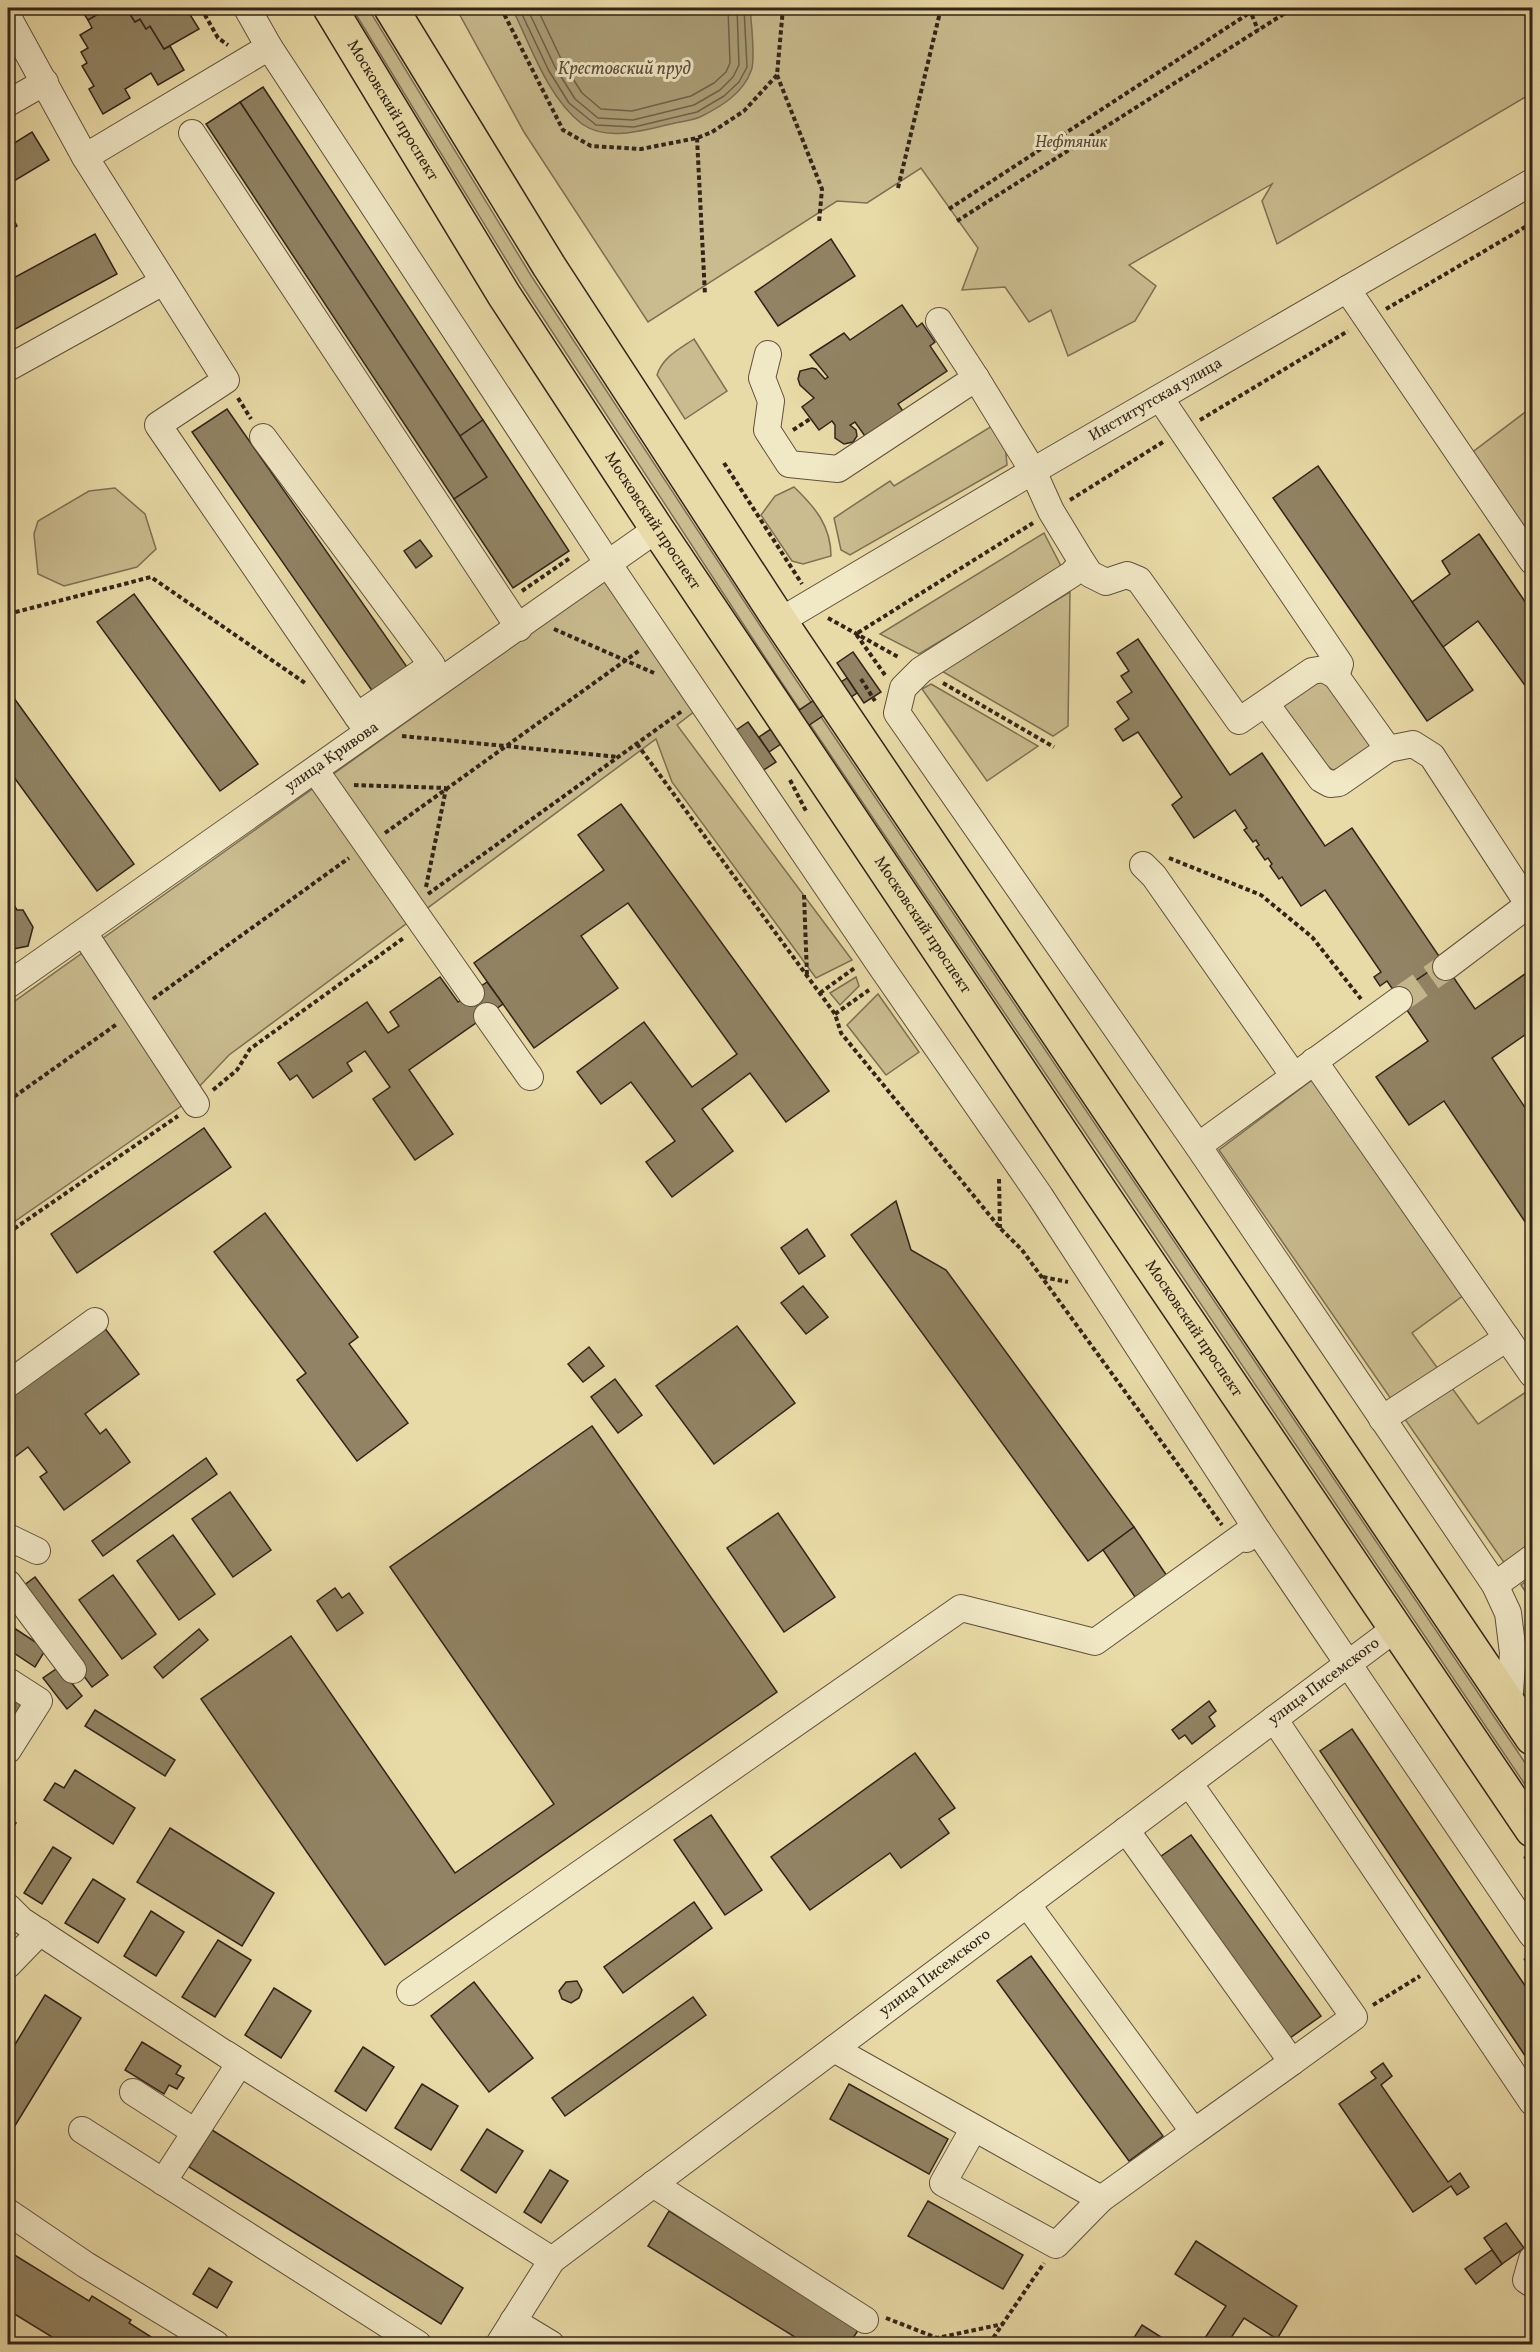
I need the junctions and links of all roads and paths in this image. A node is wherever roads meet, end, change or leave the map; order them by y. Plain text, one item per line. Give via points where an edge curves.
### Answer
1 (201, 8) edge
2 (247, 8) edge
3 (330, 8) edge
4 (391, 8) edge
5 (501, 8) edge
6 (783, 8) edge
7 (941, 8) edge
8 (1257, 8) edge
9 (1293, 8) edge
10 (1250, 9) edge
11 (8, 16) edge
12 (1258, 30) junction
13 (218, 38) dead end
14 (269, 47) junction
15 (777, 75) junction
16 (45, 82) junction
17 (8, 103) edge
18 (192, 133) dead end
19 (697, 138) junction
20 (85, 157) junction
21 (1533, 182) edge
22 (898, 188) dead end
23 (949, 209) dead end
24 (957, 220) dead end
25 (819, 222) dead end
26 (1533, 223) edge
27 (163, 282) junction
28 (1347, 289) junction
29 (705, 295) dead end
30 (1367, 320) junction
31 (939, 321) dead end
32 (768, 354) dead end
33 (8, 368) edge
34 (976, 378) junction
35 (226, 380) junction
36 (1160, 398) junction
37 (810, 419) dead end
38 (1182, 431) junction
39 (789, 433) dead end
40 (263, 437) joint
41 (723, 463) dead end
42 (1033, 471) junction
43 (1051, 511) junction
44 (657, 529) junction
45 (1533, 561) edge
46 (1082, 562) junction
47 (609, 565) junction
48 (813, 601) junction
49 (8, 614) edge
50 (780, 621) junction
51 (526, 624) junction
52 (856, 634) junction
53 (658, 636) junction
54 (625, 661) junction
55 (921, 670) junction
56 (656, 674) dead end
57 (1336, 676) junction
58 (861, 679) dead end
59 (889, 680) dead end
60 (314, 690) dead end
61 (872, 698) dead end
62 (700, 699) junction
63 (1266, 704) junction
64 (363, 724) junction
65 (637, 744) junction
66 (507, 745) junction
67 (1054, 747) dead end
68 (1388, 750) junction
69 (619, 757) junction
70 (320, 777) junction
71 (447, 788) junction
72 (367, 845) junction
73 (803, 849) junction
74 (1143, 865) joint
75 (1531, 904) edge
76 (416, 915) junction
77 (84, 933) junction
78 (873, 955) junction
79 (1446, 967) tunnel mouth
80 (807, 975) junction
81 (888, 977) junction
82 (8, 986) edge
83 (471, 993) dead end
84 (819, 993) junction
85 (1400, 1000) tunnel mouth
86 (136, 1011) junction
87 (835, 1014) junction
88 (487, 1016) dead end
89 (1375, 1018) junction
90 (1314, 1061) junction
91 (1294, 1076) junction
92 (530, 1077) dead end
93 (8, 1101) edge
94 (196, 1104) junction
95 (1198, 1146) junction
96 (8, 1233) edge
97 (95, 1321) dead end
98 (1507, 1338) junction
99 (1533, 1374) edge
100 (8, 1384) edge
101 (1382, 1419) junction
102 (1258, 1531) junction
103 (8, 1537) edge
104 (1234, 1542) junction
105 (37, 1551) dead end
106 (1533, 1558) edge
107 (8, 1583) edge
108 (1495, 1585) junction
109 (1396, 1628) junction
110 (1349, 1663) junction
111 (73, 1670) dead end
112 (8, 1681) edge
113 (1509, 1704) junction
114 (1274, 1719) junction
115 (1533, 1738) edge
116 (8, 1750) edge
117 (1189, 1783) junction
118 (1126, 1830) junction
119 (1533, 1830) edge
120 (1027, 1904) junction
121 (8, 1907) edge
122 (40, 1932) junction
123 (1526, 1942) edge
124 (1439, 1964) junction
125 (8, 1965) edge
126 (1533, 1969) edge
127 (410, 1992) dead end
128 (1354, 2017) junction
129 (834, 2049) junction
130 (221, 2051) junction
131 (1292, 2062) junction
132 (133, 2092) dead end
133 (1533, 2102) edge
134 (974, 2128) junction
135 (82, 2130) dead end
136 (195, 2132) junction
137 (1194, 2132) junction
138 (163, 2182) junction
139 (653, 2184) junction
140 (1101, 2199) junction
141 (8, 2212) edge
142 (1056, 2245) junction
143 (1533, 2259) edge
144 (552, 2260) junction
145 (1533, 2284) edge
146 (865, 2320) joint
147 (513, 2321) junction
148 (1003, 2324) junction
149 (8, 2336) edge
150 (937, 2338) junction
151 (21, 2344) edge
152 (216, 2344) edge
153 (417, 2344) edge
154 (499, 2344) edge
155 (551, 2344) edge
156 (929, 2344) edge
157 (988, 2344) edge

1 - 13 path
2 - 14 street
3 - 44 main road, Московский проспект via 499,285
4 - 50 main road via 555,276
5 - 19 path via 563,130 591,146 641,149
6 - 15 path
7 - 22 path
8 - 10 path
9 - 12 path
10 - 12 path
10 - 23 path
11 - 16 street
12 - 24 path
14 - 20 street
14 - 47 street
15 - 19 path via 744,111
15 - 25 path via 822,189
16 - 17 street
16 - 20 street
18 - 51 street
19 - 29 path
20 - 27 street
21 - 28 street, Институтская улица
26 - 30 path
27 - 33 street
27 - 35 street
28 - 30 street
28 - 36 street, Институтская улица
30 - 38 path
30 - 45 street
31 - 34 street
32 - 34 street via 762,378 771,401 766,430 789,464 838,469
34 - 42 street
35 - 40 path
35 - 64 street via 158,425
36 - 38 street
36 - 42 street, Институтская улица
37 - 39 path
38 - 43 path
38 - 57 street via 1340,664
40 - 64 street via 432,664
41 - 48 path
42 - 43 street
42 - 48 street, Институтская улица
43 - 46 street
43 - 52 path
44 - 47 street, улица Кривова
44 - 109 main road, Московский проспект
46 - 55 street via 1072,574
46 - 63 street via 1090,574 1106,582 1127,575 1139,580 1239,721
47 - 51 street, улица Кривова
47 - 53 street
48 - 50 street, Институтская улица
48 - 52 path via 826,616
49 - 60 path via 151,577
50 - 113 main road
51 - 54 path
51 - 64 street, улица Кривова
52 - 55 path
52 - 59 path
53 - 54 path
53 - 62 street
54 - 56 path
54 - 66 path
55 - 67 path
55 - 95 street via 903,688 897,712
57 - 63 street via 1324,669 1312,671
57 - 68 street
58 - 61 path
62 - 65 path
62 - 73 street
63 - 68 street via 1321,779 1330,783 1339,783
64 - 66 path
64 - 70 street, улица Кривова
65 - 69 path
65 - 80 path
66 - 69 path
66 - 71 path
68 - 75 street via 1413,744 1432,756
69 - 71 path via 424,897
70 - 71 path
70 - 72 street
70 - 77 street, улица Кривова
71 - 72 path
72 - 76 street
72 - 86 path
73 - 78 street
73 - 80 path
74 - 89 path via 1149,858 1172,858 1261,895 1312,937
74 - 91 street
75 - 79 street
76 - 83 street
76 - 94 path via 408,934 250,1049 237,1070
77 - 82 street, улица Кривова
77 - 86 street
78 - 81 street
78 - 84 path
80 - 84 path
81 - 87 path
81 - 102 street via 1041,1196
84 - 87 path
85 - 89 street
86 - 93 path
86 - 94 street
87 - 104 path via 841,1033 1022,1250
88 - 92 street
89 - 90 street
90 - 91 street
90 - 98 street
91 - 95 street
94 - 96 path
95 - 101 street
97 - 100 street
98 - 99 street
98 - 101 street
101 - 108 street
102 - 104 street
102 - 110 street
103 - 105 street
104 - 127 street via 1095,1642 961,1608
106 - 108 street
107 - 111 street
108 - 113 street via 1508,1613 1512,1643
109 - 110 street, улица Писемского
109 - 119 main road, Московский проспект
110 - 114 street, улица Писемского
110 - 123 street
112 - 116 street via 39,1701
113 - 115 main road
114 - 117 street, улица Писемского
114 - 124 street
117 - 118 street, улица Писемского
117 - 128 street
118 - 120 street, улица Писемского
118 - 131 street
120 - 129 street, улица Писемского
120 - 137 street
121 - 122 street
122 - 125 street
122 - 130 street
123 - 126 path
124 - 128 path
124 - 133 street
128 - 131 street
129 - 134 street
129 - 139 street, улица Писемского
130 - 136 street via 240,2063
130 - 144 street
131 - 137 street
132 - 136 street
134 - 140 street
134 - 142 street via 943,2183
135 - 138 street
136 - 138 street
137 - 140 street
138 - 153 street
139 - 144 street, улица Писемского
139 - 146 street
140 - 142 street
141 - 152 street
142 - 148 path
143 - 145 street via 1526,2280
144 - 147 street, улица Писемского
146 - 150 path via 883,2317
147 - 154 street, улица Писемского
147 - 155 street
148 - 150 path
148 - 157 path
149 - 151 path
150 - 156 path

